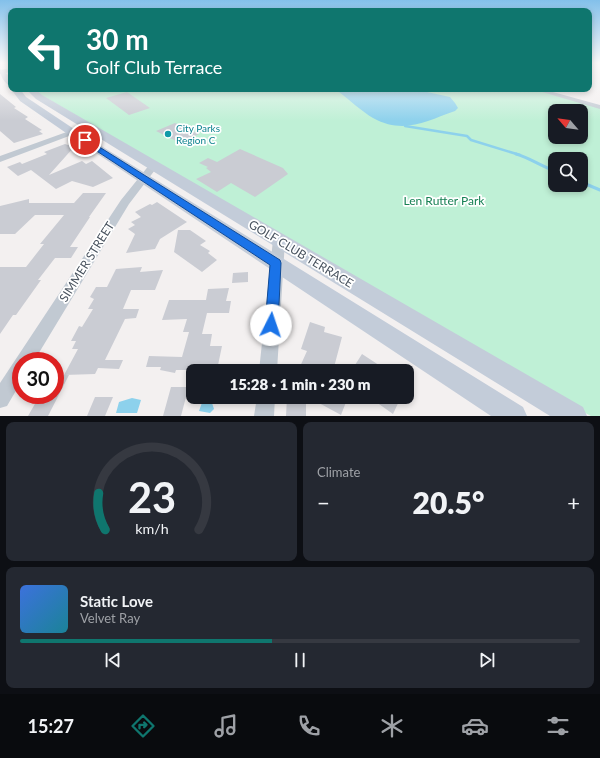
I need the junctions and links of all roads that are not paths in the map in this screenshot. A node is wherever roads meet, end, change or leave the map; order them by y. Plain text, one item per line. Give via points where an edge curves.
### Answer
1 (17, 92) edge
2 (32, 92) edge
3 (547, 92) edge
4 (598, 105) edge
5 (81, 130) junction
6 (0, 159) edge
7 (149, 172) junction
8 (279, 240) junction
9 (276, 263) junction
10 (30, 352) edge
11 (269, 364) edge
12 (12, 380) edge
13 (0, 399) edge
14 (265, 404) edge
15 (264, 416) edge
16 (514, 416) edge
17 (574, 416) edge

1 - 5 street, GOLF CLUB TERRACE via 23,99
2 - 5 street, GOLF CLUB TERRACE
3 - 4 street
5 - 6 street
5 - 7 street, GOLF CLUB TERRACE
7 - 8 street, GOLF CLUB TERRACE
7 - 9 street, GOLF CLUB TERRACE
7 - 10 street, SIMMER STREET via 125,202
8 - 9 street
8 - 17 street, GOLF CLUB TERRACE
9 - 11 street
9 - 16 street, GOLF CLUB TERRACE
12 - 13 street
14 - 15 street

